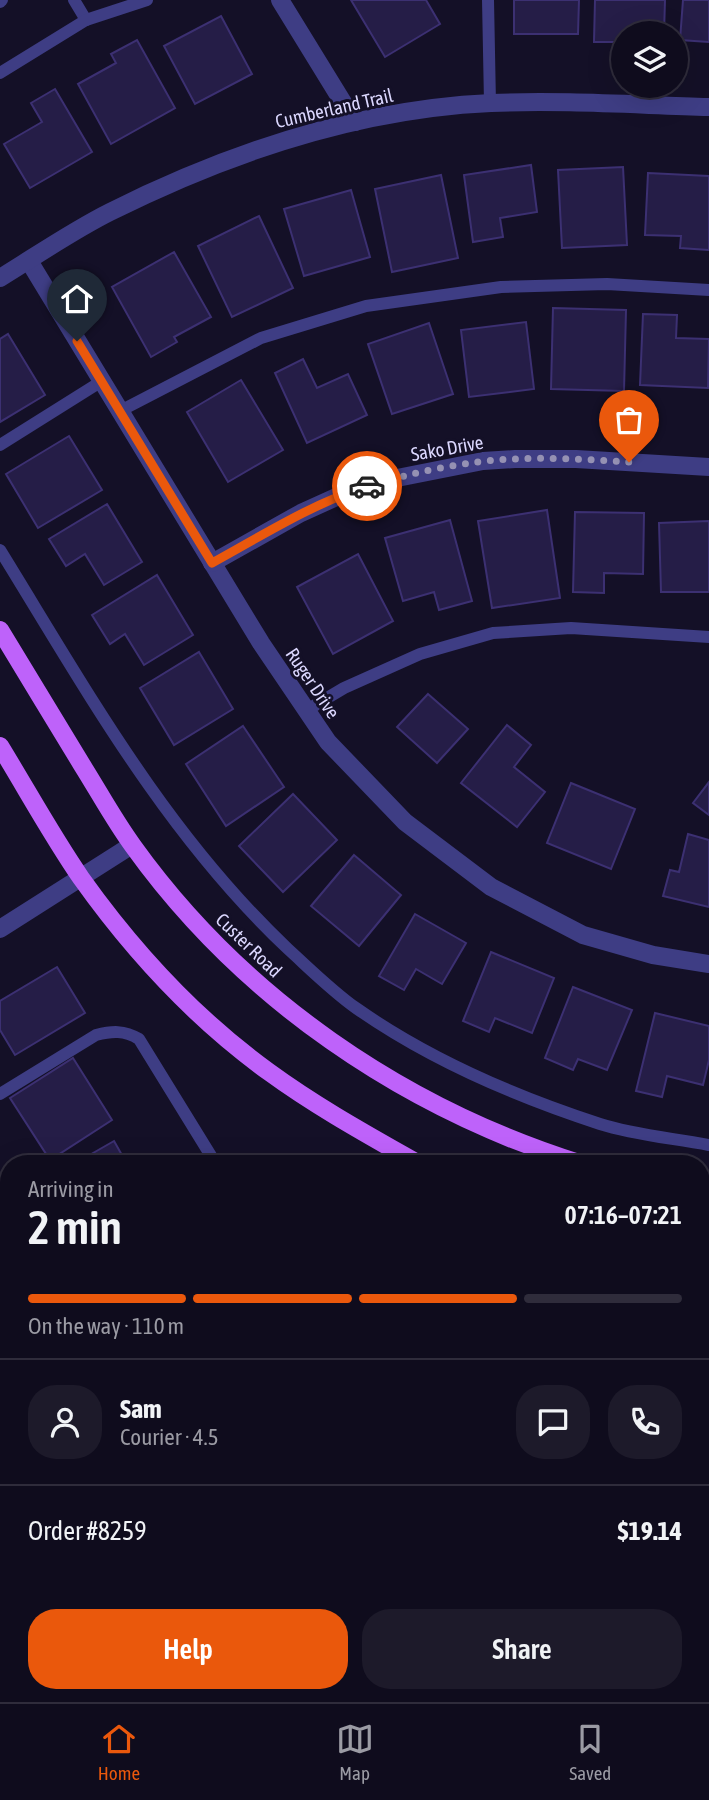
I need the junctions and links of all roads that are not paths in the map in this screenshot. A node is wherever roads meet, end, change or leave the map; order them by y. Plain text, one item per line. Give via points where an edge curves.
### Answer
1 (74, 0) edge
2 (147, 0) edge
3 (281, 0) edge
4 (488, 0) edge
5 (86, 20) junction
6 (0, 74) edge
7 (490, 103) junction
8 (709, 107) edge
9 (355, 122) junction
10 (29, 261) junction
11 (0, 278) edge
12 (709, 290) edge
13 (102, 381) junction
14 (120, 411) junction
15 (0, 445) edge
16 (709, 467) edge
17 (0, 551) edge
18 (212, 563) junction
19 (0, 630) edge
20 (709, 637) edge
21 (307, 710) junction
22 (0, 746) edge
23 (132, 845) junction
24 (81, 877) junction
25 (0, 929) edge
26 (709, 964) edge
27 (0, 1094) edge
28 (709, 1145) edge
29 (210, 1155) edge
30 (404, 1155) edge
31 (528, 1155) edge

1 - 5 lane
2 - 5 lane
3 - 9 street
4 - 7 lane
5 - 6 lane
7 - 8 street, Cumberland Trail
7 - 9 street, Cumberland Trail
9 - 10 street, Cumberland Trail via 273,143 218,164 108,213
10 - 11 street, Cumberland Trail
10 - 13 street, Ruger Drive
12 - 14 lane via 607,284 501,286 366,306 261,338
13 - 14 street, Ruger Drive
13 - 15 lane
14 - 18 street, Ruger Drive
16 - 18 street, Sako Drive via 576,459 484,461 387,480 343,494
17 - 28 lane via 131,762 191,844 257,919 355,1007 480,1079 602,1125
18 - 21 street, Ruger Drive
19 - 23 main road, Custer Road
20 - 21 lane via 571,628 493,633 420,654
21 - 26 street, Ruger Drive via 328,742 405,822 491,887 583,935 653,956
22 - 24 main road
23 - 24 street
23 - 31 main road, Custer Road via 219,948 326,1039
24 - 25 street
24 - 30 main road via 167,983 221,1032 314,1103
27 - 29 lane via 96,1035 128,1033 139,1039

